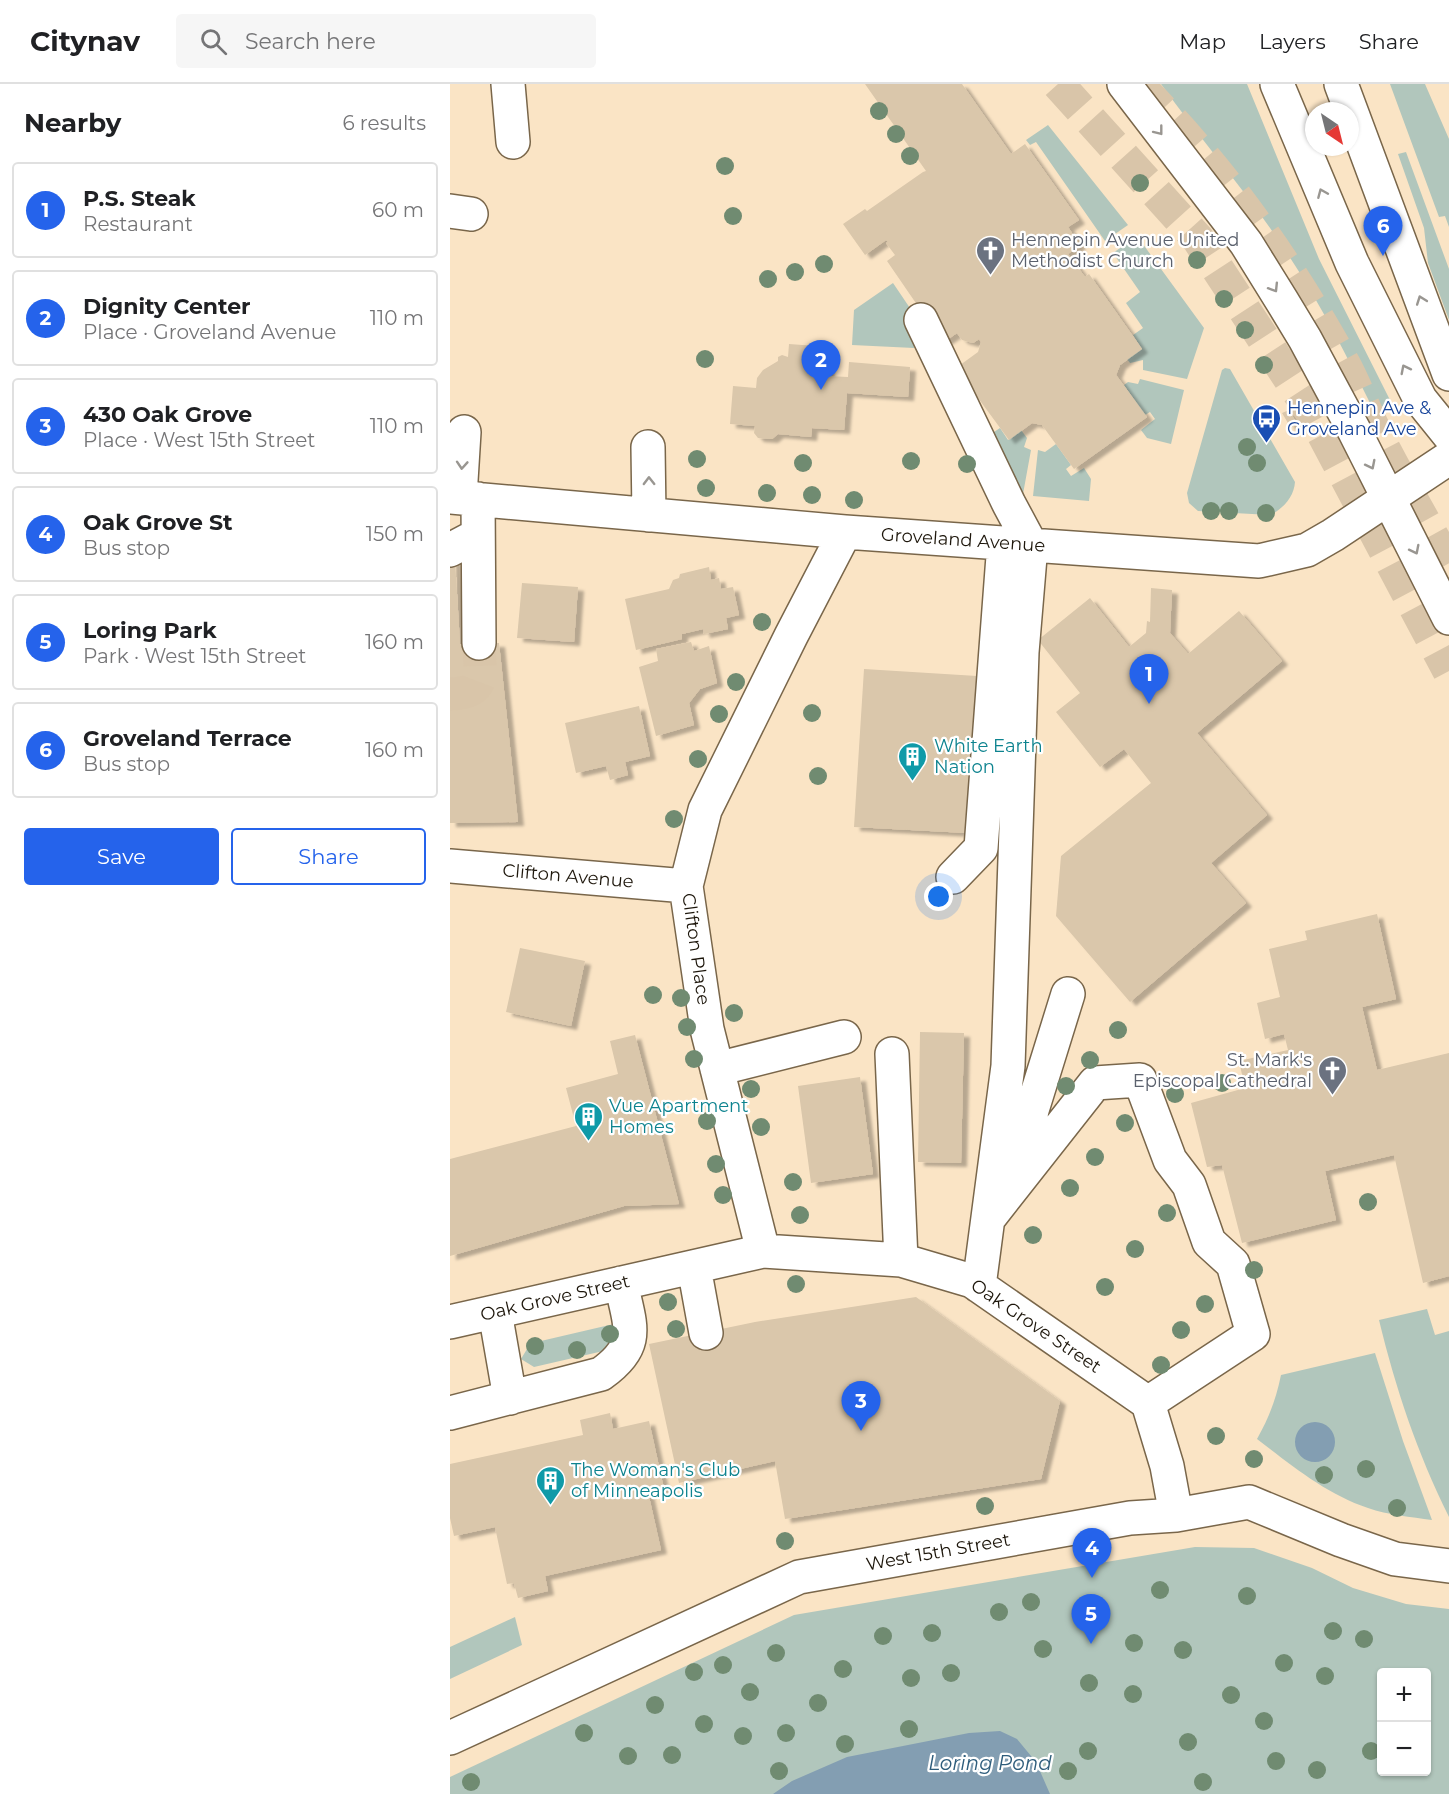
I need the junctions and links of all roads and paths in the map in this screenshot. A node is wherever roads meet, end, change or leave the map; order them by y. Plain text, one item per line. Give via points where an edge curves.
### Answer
1 (508, 84) edge
2 (1124, 84) edge
3 (1277, 84) edge
4 (1341, 84) edge
5 (513, 142) dead end
6 (921, 320) dead end
7 (1449, 374) edge
8 (464, 432) dead end
9 (1449, 435) edge
10 (648, 447) dead end
11 (1449, 458) edge
12 (463, 498) edge
13 (1389, 498) junction
14 (649, 515) junction
15 (845, 532) junction
16 (478, 535) junction
17 (1017, 544) junction
18 (450, 550) edge
19 (1449, 618) edge
20 (479, 643) tunnel mouth
21 (450, 866) edge
22 (952, 877) dead end
23 (686, 886) junction
24 (1068, 994) dead end
25 (844, 1037) dead end
26 (892, 1054) dead end
27 (717, 1069) junction
28 (1020, 1179) junction
29 (988, 1219) junction
30 (763, 1251) junction
31 (901, 1260) junction
32 (694, 1267) junction
33 (621, 1283) junction
34 (979, 1286) junction
35 (495, 1312) junction
36 (450, 1322) edge
37 (706, 1333) dead end
38 (510, 1398) junction
39 (1148, 1403) junction
40 (450, 1413) edge
41 (1176, 1515) junction
42 (1449, 1566) edge
43 (450, 1738) edge

1 - 5 street
2 -> 13 street via 1246,243 1305,339
9 -> 3 street via 1420,399 1352,263
7 -> 4 street
6 - 17 street via 1009,504
8 -> 12 street
14 -> 10 street
11 - 13 street, Groveland Avenue
12 - 14 street, Groveland Avenue
12 - 16 street
13 - 17 street, Groveland Avenue via 1307,550 1259,561
13 -> 19 street
14 - 15 street, Groveland Avenue
15 - 17 street, Groveland Avenue
15 - 23 street, Clifton Place via 705,810
16 - 18 street
16 - 20 street
17 - 22 street via 981,848
17 - 29 street via 1022,652 1008,1066
21 - 23 street, Clifton Avenue
23 - 27 street, Clifton Place via 707,1029
24 - 28 street via 1032,1110
25 - 27 street
26 - 31 street
27 - 30 street, Clifton Place
28 - 29 street
28 - 39 street via 1095,1083 1140,1080 1170,1160 1189,1185 1209,1242 1233,1264 1253,1334
29 - 34 street
30 - 31 street, Oak Grove Street
30 - 32 street, Oak Grove Street
31 - 34 street, Oak Grove Street
32 - 33 street, Oak Grove Street
32 - 37 street
33 - 35 street, Oak Grove Street
33 - 38 street via 631,1331 628,1348 617,1363 601,1374
34 - 39 street, Oak Grove Street
35 - 36 street, Oak Grove Street
35 - 38 street
38 - 40 street
39 - 41 street via 1167,1466
41 - 42 street, West 15th Street via 1249,1502 1395,1559
41 - 43 street, West 15th Street via 1130,1518 799,1577

